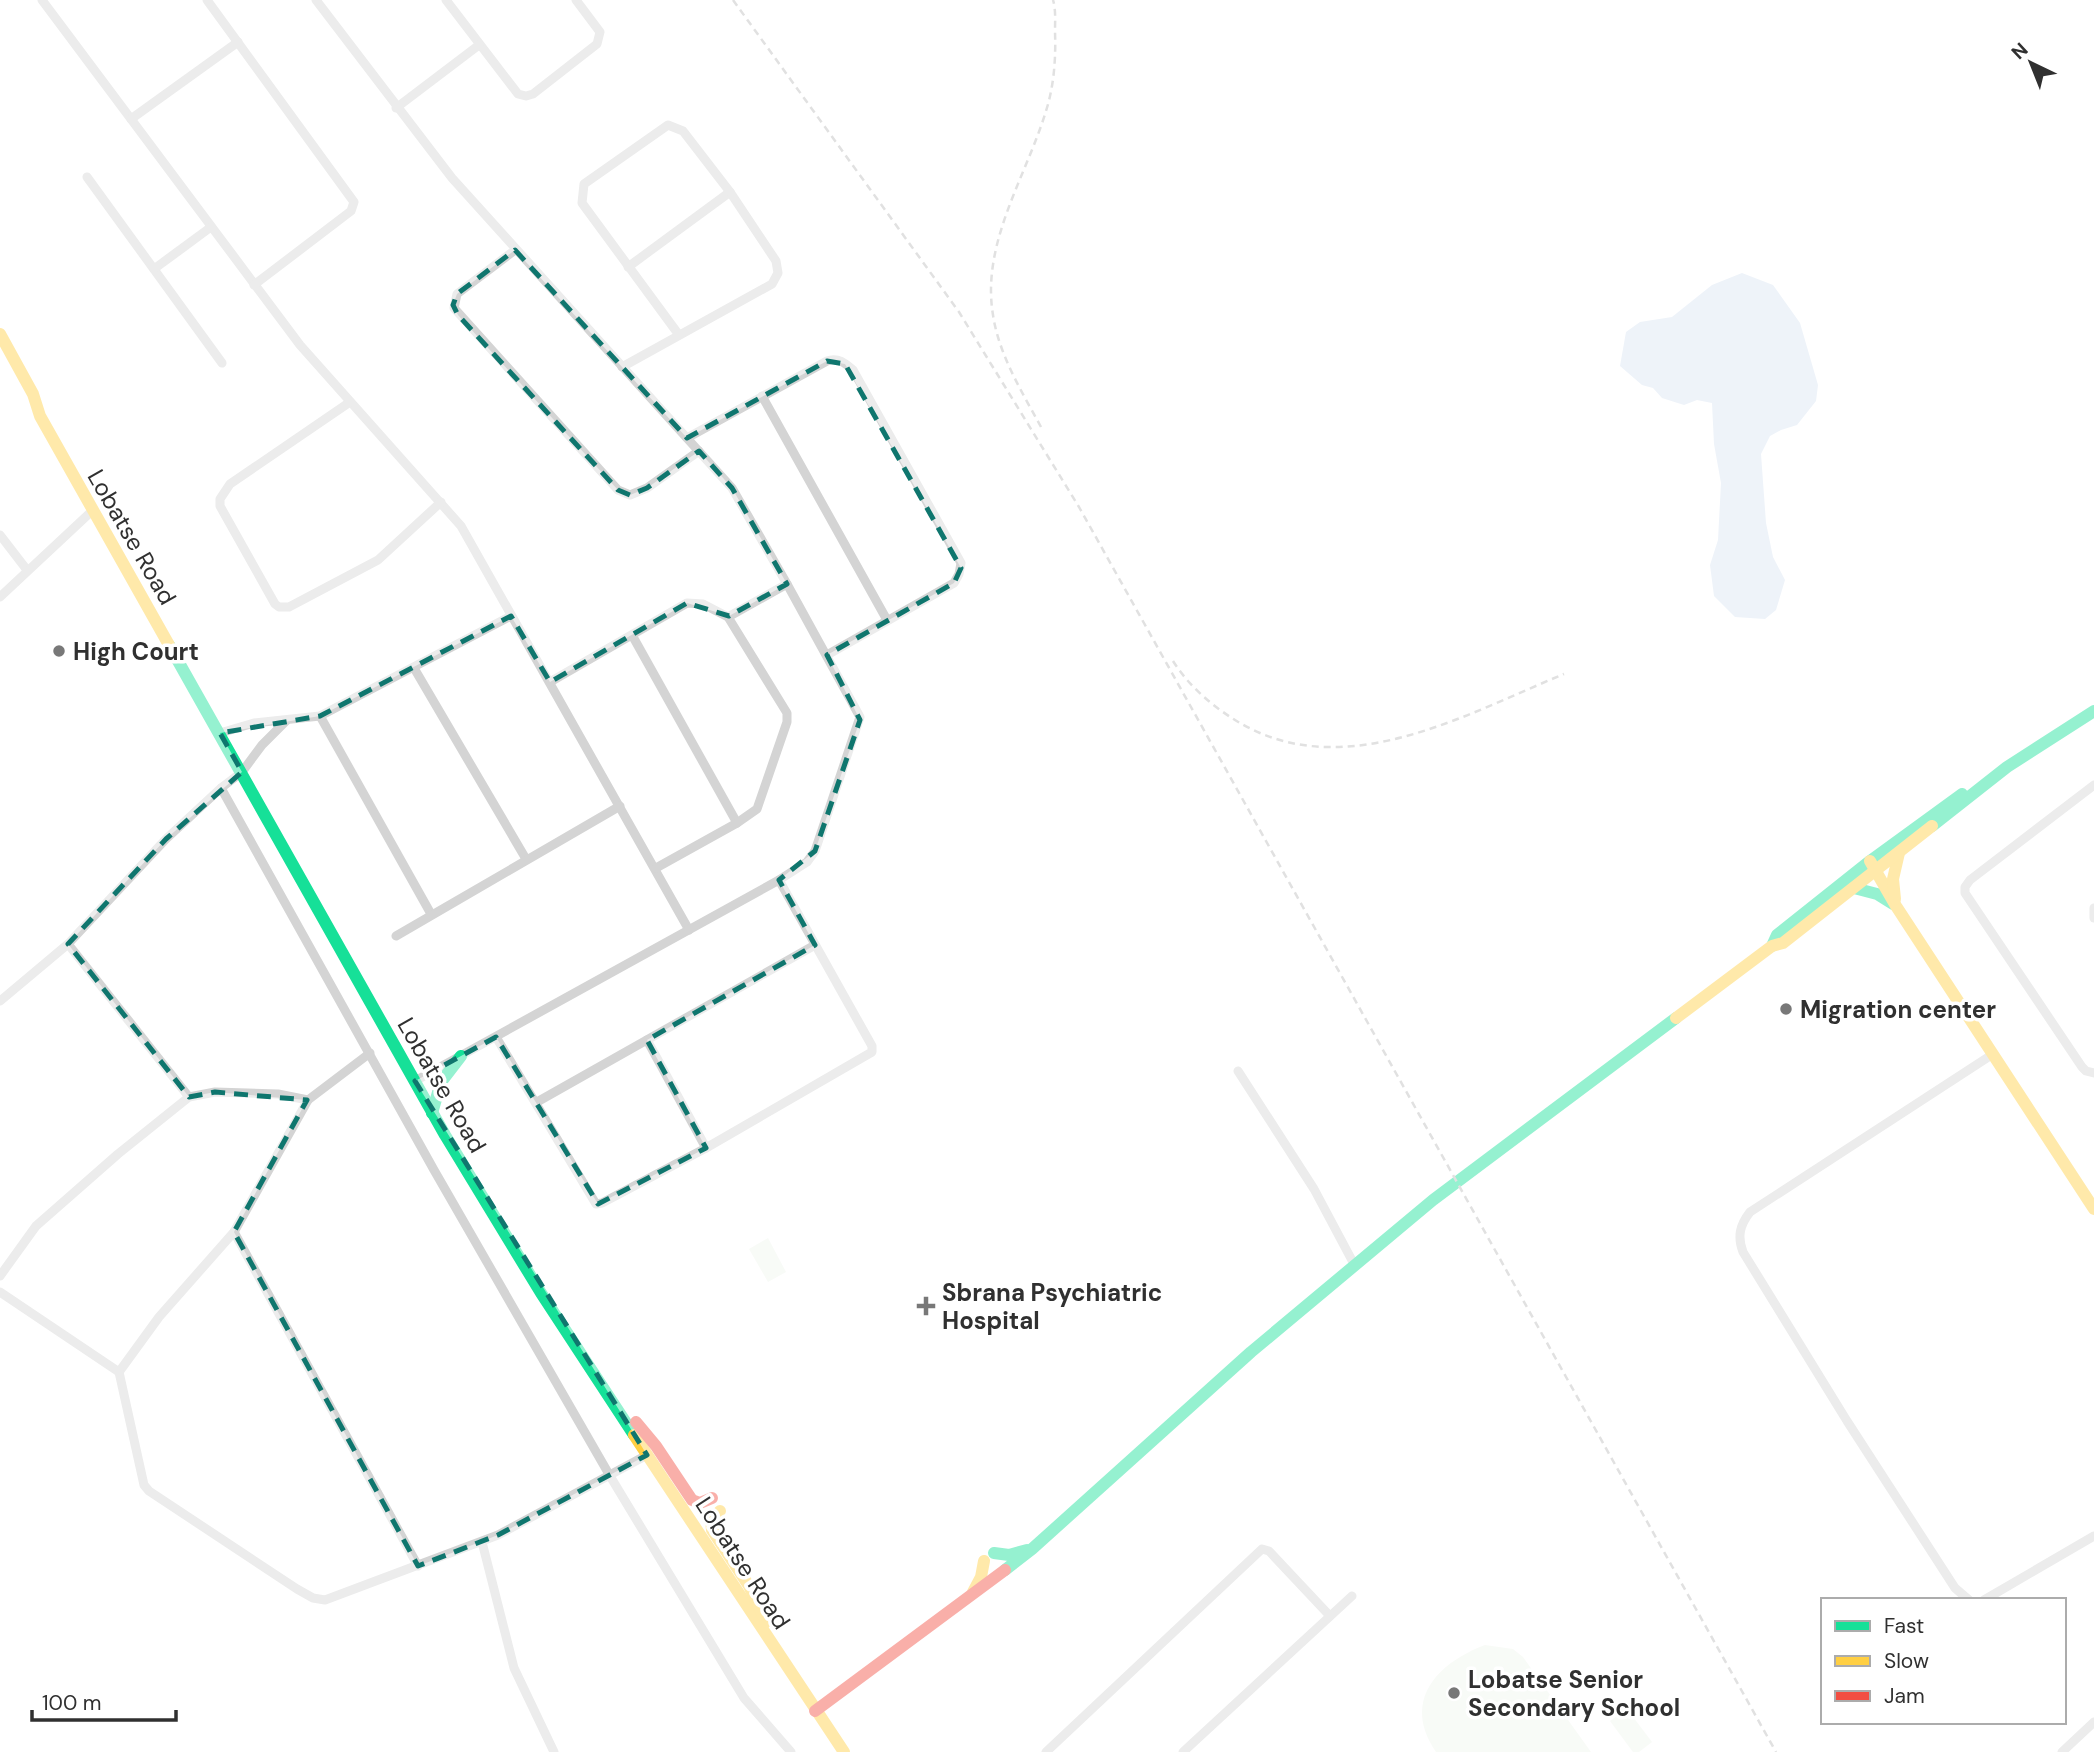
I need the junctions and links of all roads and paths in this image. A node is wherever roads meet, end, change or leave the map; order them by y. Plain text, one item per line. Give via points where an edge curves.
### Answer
1 (42, 0) edge
2 (207, 0) edge
3 (317, 0) edge
4 (446, 0) edge
5 (576, 0) edge
6 (238, 42) junction
7 (480, 45) junction
8 (396, 108) junction
9 (131, 119) junction
10 (87, 177) dead end
11 (730, 192) junction
12 (211, 227) junction
13 (515, 250) junction
14 (628, 267) junction
15 (154, 269) junction
16 (254, 285) junction
17 (0, 334) edge
18 (679, 335) junction
19 (0, 352) edge
20 (222, 363) dead end
21 (622, 367) junction
22 (762, 396) junction
23 (350, 402) junction
24 (40, 416) junction
25 (687, 438) junction
26 (699, 451) junction
27 (441, 502) junction
28 (92, 511) junction
29 (0, 535) edge
30 (27, 570) junction
31 (787, 584) junction
32 (0, 597) edge
33 (511, 616) junction
34 (728, 617) junction
35 (887, 620) junction
36 (632, 635) junction
37 (827, 655) junction
38 (414, 668) junction
39 (550, 682) junction
40 (2094, 711) edge
41 (320, 716) junction
42 (286, 721) junction
43 (220, 733) junction
44 (2007, 767) junction
45 (242, 772) junction
46 (2094, 785) edge
47 (222, 788) junction
48 (620, 806) junction
49 (737, 823) junction
50 (1899, 853) junction
51 (526, 859) junction
52 (1873, 866) junction
53 (656, 868) junction
54 (779, 880) junction
55 (1854, 888) junction
56 (1896, 906) junction
57 (2094, 908) edge
58 (431, 914) junction
59 (2094, 918) edge
60 (689, 930) junction
61 (396, 936) dead end
62 (68, 944) junction
63 (815, 945) junction
64 (1772, 946) junction
65 (0, 1001) edge
66 (496, 1037) junction
67 (647, 1040) junction
68 (370, 1053) junction
69 (1993, 1054) junction
70 (461, 1056) junction
71 (1238, 1071) dead end
72 (2094, 1073) edge
73 (415, 1081) junction
74 (189, 1097) junction
75 (308, 1100) junction
76 (537, 1102) junction
77 (432, 1113) junction
78 (706, 1149) junction
79 (2092, 1202) edge
80 (234, 1232) junction
81 (1355, 1266) junction
82 (0, 1276) edge
83 (0, 1292) edge
84 (119, 1371) junction
85 (597, 1378) junction
86 (647, 1455) junction
87 (610, 1475) junction
88 (712, 1498) dead end
89 (720, 1511) dead end
90 (2094, 1536) edge
91 (482, 1542) junction
92 (1032, 1549) junction
93 (418, 1566) junction
94 (1352, 1596) dead end
95 (969, 1598) junction
96 (1967, 1598) edge
97 (1987, 1598) edge
98 (1330, 1616) junction
99 (785, 1665) junction
100 (815, 1711) junction
101 (2094, 1722) edge
102 (554, 1752) edge
103 (791, 1752) edge
104 (844, 1752) edge
105 (1046, 1752) edge
106 (1183, 1752) edge
107 (2062, 1752) edge

1 - 9 street
2 - 6 street
3 - 8 street
4 - 7 street
5 - 7 street via 600,32 599,40 533,94 518,93
6 - 9 street
6 - 16 street via 354,202 351,211
7 - 8 street
8 - 13 street
9 - 12 street
10 - 15 street
11 - 14 street
11 - 14 street via 683,131 668,125 584,184 582,203
11 - 18 street via 776,261 776,278
12 - 15 street
12 - 16 street
13 - 21 street
13 - 26 street via 457,294 454,308 618,490 630,495 647,488
14 - 18 street
15 - 20 street
16 - 23 street
17 - 24 main road, Lobatse Road
18 - 21 street
19 - 24 main road, Lobatse Road
21 - 25 street
22 - 25 street
22 - 35 street
22 - 35 street via 827,361 836,359 853,370 961,564 954,583
23 - 27 street
23 - 27 street via 230,484 220,499 275,604 289,607 373,564
24 - 28 main road, Lobatse Road
25 - 26 street
26 - 31 street via 732,488
27 - 33 street via 461,526
28 - 30 street
28 - 43 main road, Lobatse Road
29 - 30 street
30 - 32 street
31 - 34 street
31 - 37 street
33 - 38 street
33 - 39 street
34 - 36 street via 690,602
34 - 49 street via 788,718 760,805
35 - 37 street
36 - 39 street
36 - 49 street
37 - 54 street via 860,720 815,851
38 - 41 street
38 - 51 street
39 - 48 street
40 - 44 main road
41 - 42 street
41 - 58 street
42 - 43 street via 244,725
42 - 45 street
43 - 45 main road, Lobatse Road
44 - 50 main road
44 - 52 main road via 1990,773
45 - 47 street
45 - 73 main road, Lobatse Road
46 - 72 street via 1965,887 2082,1067
47 - 62 street via 166,839
47 - 68 street
48 - 51 street
48 - 53 street
49 - 53 street
50 - 52 main road
50 - 56 main road via 1893,879
51 - 58 street
52 - 55 main road
52 - 56 main road
52 - 64 main road via 1777,935
53 - 60 street
54 - 60 street
54 - 63 street
55 - 56 main road via 1877,894
55 - 64 main road via 1783,943
56 - 69 main road
57 - 59 street
58 - 61 street
60 - 66 street
62 - 65 street
62 - 74 street
63 - 67 street
63 - 78 street via 872,1052
64 - 81 main road via 1433,1200
66 - 70 street
66 - 76 street
67 - 76 street
67 - 78 street
68 - 75 street
68 - 87 street
69 - 79 main road
69 - 96 street via 1750,1212 1739,1231 1743,1252 1840,1410 1955,1588
70 - 73 street
70 - 77 main road via 437,1088
71 - 81 street via 1314,1189
73 - 77 main road, Lobatse Road
74 - 75 street via 215,1092
74 - 82 street via 36,1226
75 - 80 street
76 - 78 street via 594,1203
77 - 85 main road, Lobatse Road
80 - 84 street via 159,1317
80 - 93 street
81 - 92 main road via 1251,1352
83 - 84 street
84 - 93 street via 141,1480 149,1491 281,1578 313,1598 325,1600
85 - 86 main road, Lobatse Road
85 - 88 main road via 656,1446 691,1500 700,1503
86 - 87 street
86 - 99 main road, Lobatse Road
87 - 91 street
87 - 103 street via 744,1698
89 - 99 main road via 711,1520 712,1530 755,1597
90 - 97 street
91 - 93 street
91 - 102 street via 514,1668
92 - 95 main road
92 - 95 main road via 989,1557
94 - 98 street
95 - 100 main road
98 - 105 street via 1262,1549
98 - 106 street
99 - 100 main road, Lobatse Road
100 - 104 main road, Lobatse Road
101 - 107 street

